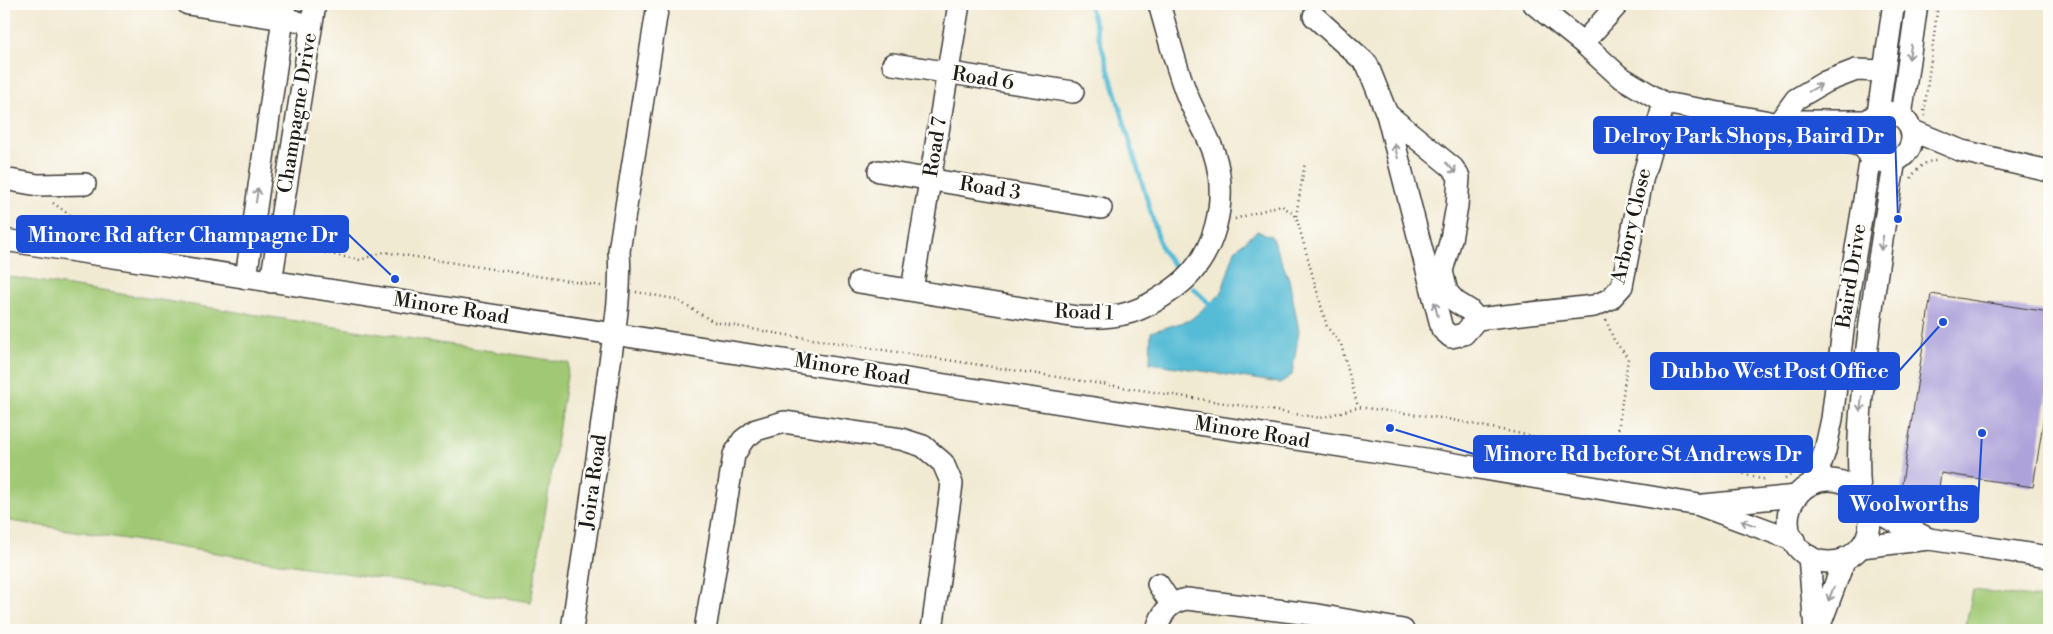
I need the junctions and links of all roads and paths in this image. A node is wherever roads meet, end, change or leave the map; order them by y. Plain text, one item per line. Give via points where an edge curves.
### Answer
1 (188, 4) edge
2 (658, 4) edge
3 (672, 4) edge
4 (959, 4) edge
5 (1159, 4) edge
6 (1534, 4) edge
7 (1618, 4) edge
8 (1897, 4) edge
9 (1917, 4) edge
10 (1938, 4) edge
11 (284, 11) edge
12 (314, 14) edge
13 (1314, 16) dead end
14 (1583, 43) junction
15 (893, 64) dead end
16 (1884, 72) junction
17 (948, 74) junction
18 (1073, 92) dead end
19 (1664, 103) junction
20 (1387, 114) junction
21 (1872, 117) junction
22 (1772, 121) junction
23 (1906, 123) junction
24 (267, 128) junction
25 (295, 132) junction
26 (1939, 146) junction
27 (1867, 151) junction
28 (1901, 156) junction
29 (1305, 162) dead end
30 (879, 171) dead end
31 (2049, 171) edge
32 (4, 179) edge
33 (931, 179) junction
34 (1910, 180) dead end
35 (85, 184) dead end
36 (1102, 208) dead end
37 (631, 214) junction
38 (1296, 216) junction
39 (1217, 224) junction
40 (4, 240) edge
41 (246, 278) junction
42 (271, 282) junction
43 (860, 282) dead end
44 (912, 290) junction
45 (1600, 304) junction
46 (1477, 319) junction
47 (614, 334) junction
48 (1358, 406) dead end
49 (1615, 453) dead end
50 (1814, 483) junction
51 (1797, 496) junction
52 (1864, 501) junction
53 (1699, 505) junction
54 (1794, 540) junction
55 (1929, 540) junction
56 (1853, 552) junction
57 (1809, 556) junction
58 (2049, 557) edge
59 (1158, 584) dead end
60 (1171, 604) junction
61 (572, 630) edge
62 (705, 630) edge
63 (932, 630) edge
64 (1157, 630) edge
65 (1402, 630) edge
66 (1816, 630) edge

1 - 11 street
2 - 37 street
3 - 37 street
4 - 17 street, Road 7
5 - 39 street, Road 1 via 1186,94 1214,154 1220,199
6 - 14 street
7 - 14 street
8 - 16 street
9 -> 23 street
10 - 26 path via 1924,113
11 - 12 street
11 - 24 street, Champagne Drive
12 - 25 street, Champagne Drive
13 - 20 street via 1367,64
14 - 19 street via 1619,76
15 - 17 street, Road 6
16 - 21 street
22 -> 16 street via 1796,99 1824,82 1856,70
17 - 18 street, Road 6
17 - 33 street, Road 7
19 - 22 street
19 - 45 street, Arbory Close via 1642,180 1622,286
20 -> 46 street via 1453,168 1459,177 1457,206 1442,271 1447,292
46 -> 20 street via 1464,334 1451,336 1442,329
21 - 22 street
21 - 23 street via 1890,112
21 - 27 street via 1862,129
22 - 27 street
23 - 26 street
23 - 28 street via 1912,138
24 - 25 street
41 -> 24 street, Champagne Drive
25 - 42 street, Champagne Drive
26 - 28 street
26 - 31 street
26 - 34 path via 1939,161 1931,160 1924,164
27 - 28 street via 1887,162
27 - 50 street, Baird Drive via 1832,419
28 -> 52 street, Baird Drive via 1869,327 1857,460
29 - 38 path
30 - 33 street, Road 3
32 - 35 street via 38,185
33 - 36 street, Road 3
33 - 44 street, Road 7
37 - 47 street, Joira Road via 619,251 621,274
38 - 39 path via 1281,205
38 - 48 path via 1327,327 1341,344
39 - 44 street, Road 1 via 1197,267 1181,284 1142,309 1122,315 1077,317
40 - 41 street, Minore Road
41 - 42 street, Minore Road
42 - 47 street, Minore Road
43 - 44 street, Road 1
45 - 46 street, Arbory Close
45 - 49 path via 1614,340 1628,358
47 - 53 street, Minore Road via 1425,459
47 - 61 street, Joira Road
50 - 51 street
50 - 52 street via 1839,481 1850,485
51 - 53 street, Minore Road
51 - 54 street via 1788,518
52 - 55 street
52 - 56 street via 1870,522 1868,535
54 -> 53 street, Minore Road
54 - 57 street
55 - 56 street
55 - 58 street
56 - 57 street via 1833,561
56 -> 66 street
57 - 66 street
59 - 60 street
60 - 64 street via 1160,619
60 - 65 street via 1196,599
62 - 63 street via 734,455 743,440 756,430 784,422 901,439 923,446 943,463 952,484

